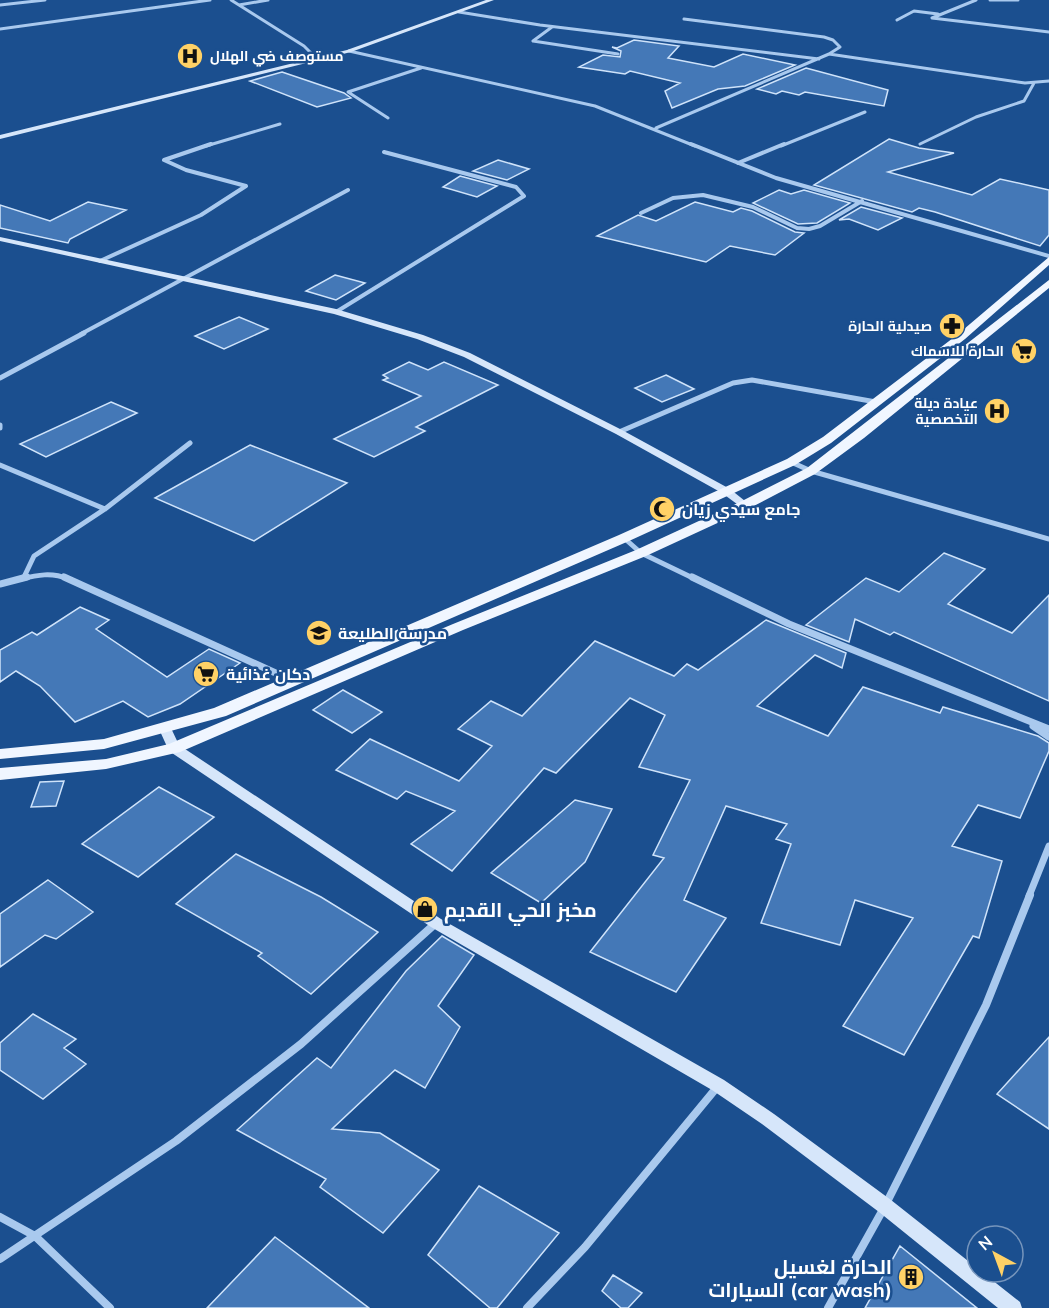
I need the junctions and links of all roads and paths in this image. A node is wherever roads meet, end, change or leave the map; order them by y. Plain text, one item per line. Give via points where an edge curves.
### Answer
1 (45, 0) edge
2 (210, 0) edge
3 (231, 0) edge
4 (268, 0) edge
5 (491, 0) edge
6 (976, 0) edge
7 (990, 0) edge
8 (1018, 0) edge
9 (0, 5) edge
10 (239, 5) junction
11 (459, 12) junction
12 (938, 14) junction
13 (684, 19) dead end
14 (897, 20) dead end
15 (553, 27) junction
16 (0, 29) edge
17 (1049, 32) edge
18 (349, 51) junction
19 (618, 54) dead end
20 (829, 54) junction
21 (317, 59) junction
22 (819, 59) junction
23 (422, 68) junction
24 (1049, 81) edge
25 (1034, 83) junction
26 (865, 112) dead end
27 (388, 118) dead end
28 (280, 124) dead end
29 (657, 128) junction
30 (0, 137) edge
31 (920, 144) dead end
32 (384, 152) dead end
33 (738, 163) junction
34 (348, 190) dead end
35 (862, 201) junction
36 (641, 213) dead end
37 (0, 239) edge
38 (1049, 258) edge
39 (100, 261) junction
40 (185, 279) junction
41 (1049, 283) edge
42 (336, 312) junction
43 (0, 378) edge
44 (877, 402) junction
45 (620, 432) junction
46 (190, 443) dead end
47 (791, 462) junction
48 (0, 465) edge
49 (812, 471) junction
50 (726, 491) junction
51 (745, 505) junction
52 (105, 509) junction
53 (624, 538) junction
54 (1049, 539) edge
55 (641, 554) junction
56 (24, 577) junction
57 (0, 584) edge
58 (291, 680) junction
59 (1025, 721) junction
60 (165, 729) junction
61 (1049, 729) edge
62 (1049, 737) edge
63 (174, 748) junction
64 (0, 754) edge
65 (0, 774) edge
66 (1049, 846) edge
67 (436, 923) junction
68 (718, 1085) junction
69 (885, 1206) junction
70 (0, 1217) edge
71 (35, 1236) junction
72 (0, 1259) edge
73 (110, 1308) edge
74 (527, 1308) edge
75 (828, 1308) edge
76 (1014, 1308) edge

1 - 9 street
2 - 16 street
3 - 10 street
4 - 10 street
5 - 11 street
6 - 12 street
7 - 8 street
10 - 21 street via 304,46
11 - 15 street
11 - 18 street
12 - 14 street via 914,11
12 - 17 street via 932,18
13 - 20 street via 824,37 840,46
15 - 19 street via 533,41
15 - 22 street
18 - 21 street
18 - 23 street
20 - 22 street
20 - 25 street
21 - 30 street
22 - 29 street
23 - 27 street via 348,92
23 - 29 street via 595,106
24 - 25 street
25 - 31 street via 1024,101 976,117
26 - 33 street
28 - 39 street via 165,158 186,170 246,186 201,215
29 - 33 street
32 - 42 street via 505,184 524,196
33 - 35 street via 776,178
34 - 40 street
35 - 36 street via 809,229 788,224 753,207 703,195 673,198
35 - 38 street
37 - 39 street
38 - 44 main road via 961,337
39 - 40 street
40 - 42 street
40 - 43 street
41 - 49 main road
42 - 45 street via 467,355
44 - 45 street via 752,380 733,383
44 - 47 main road
45 - 50 street
46 - 52 street
47 - 49 street
47 - 50 main road
48 - 52 street
49 - 51 main road
49 - 54 street
50 - 51 street
50 - 53 main road
51 - 55 main road
52 - 56 street via 34,556
53 - 55 street
53 - 58 main road
55 - 59 street via 789,624
55 - 63 main road
56 - 57 street
56 - 58 street via 59,575
58 - 60 main road via 220,712
59 - 61 street
59 - 62 street
60 - 63 street
60 - 64 main road via 104,744
63 - 65 main road via 106,764
63 - 67 street
66 - 69 street via 986,1005
67 - 68 street
67 - 71 street via 301,1044 176,1141
68 - 69 street
68 - 74 street via 585,1247
69 - 75 street
69 - 76 street
70 - 71 street
71 - 72 street
71 - 73 street

